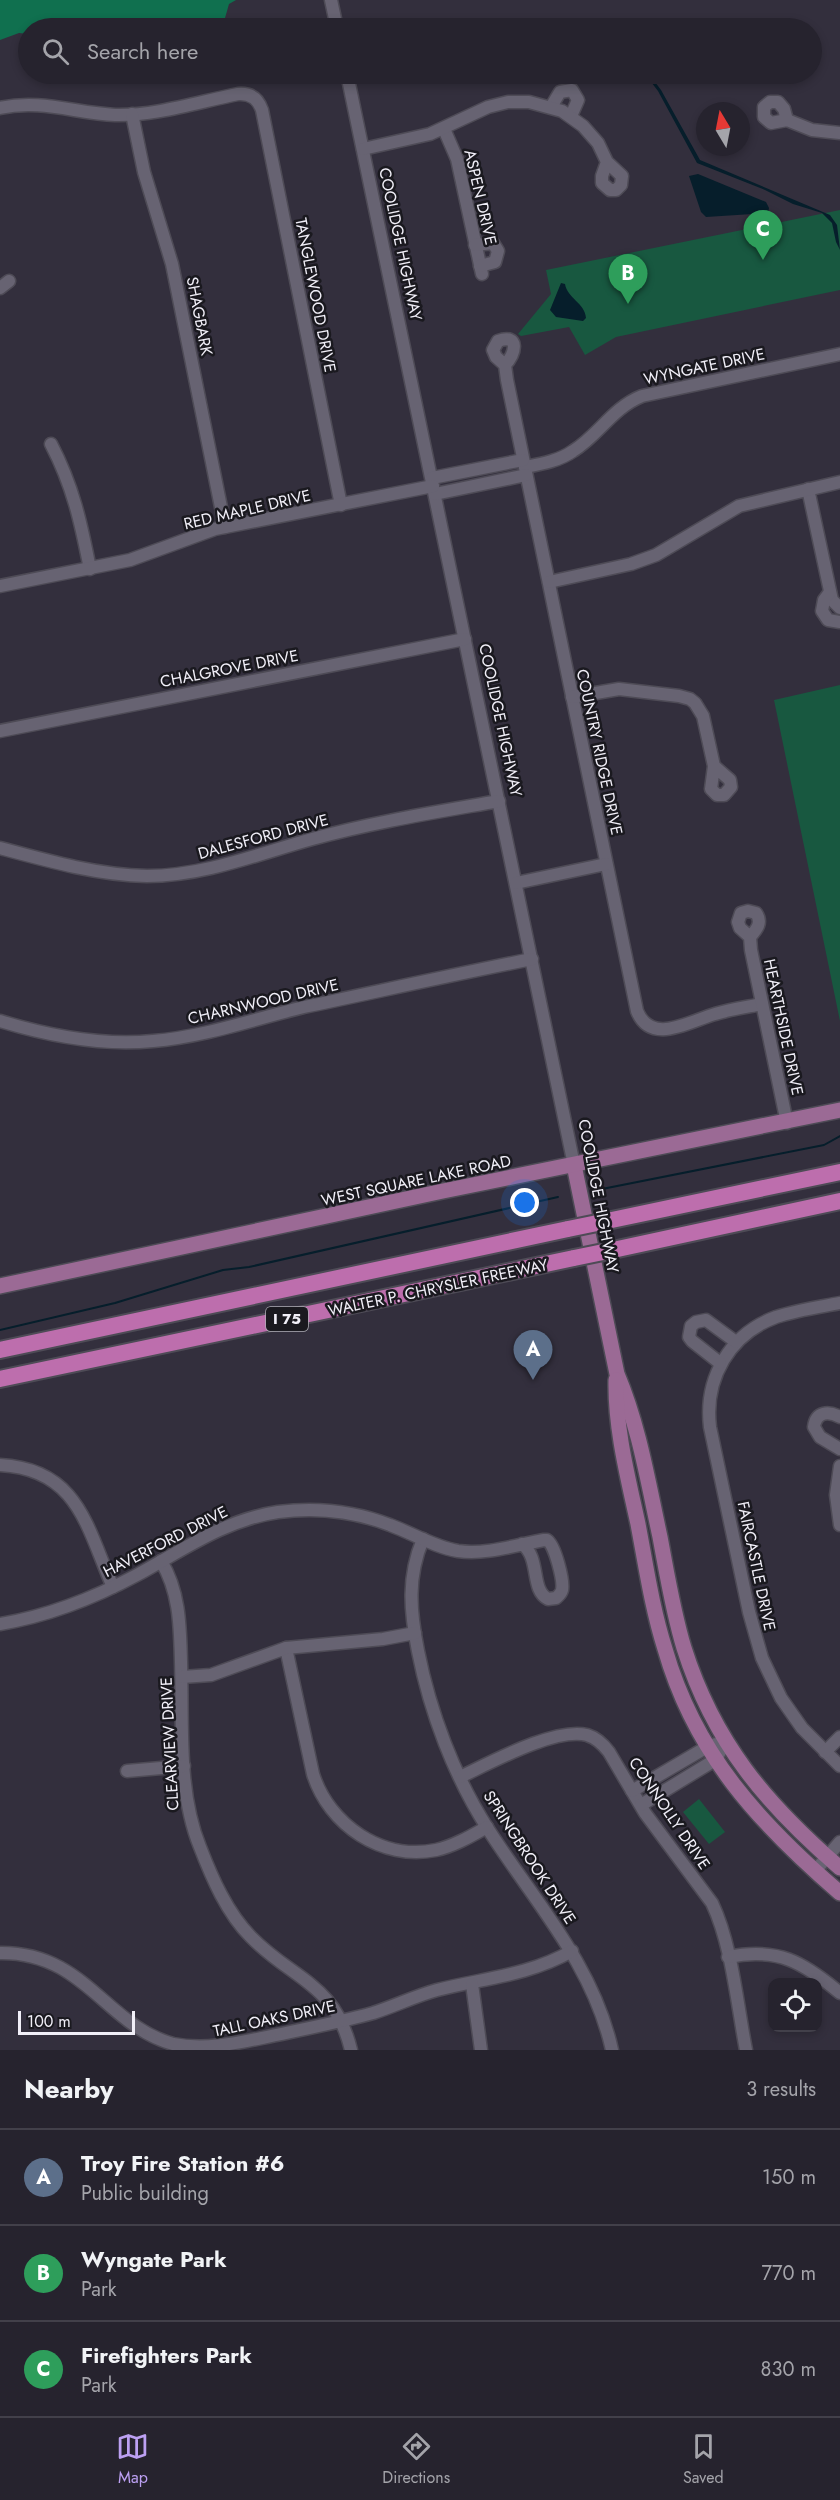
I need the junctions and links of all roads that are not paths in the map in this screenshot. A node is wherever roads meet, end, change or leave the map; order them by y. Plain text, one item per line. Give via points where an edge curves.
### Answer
1 (331, 0) edge
2 (335, 18) edge
3 (349, 84) edge
4 (551, 107) junction
5 (0, 108) edge
6 (132, 114) junction
7 (571, 116) junction
8 (787, 120) dead end
9 (444, 129) junction
10 (840, 133) edge
11 (363, 149) junction
12 (607, 162) dead end
13 (475, 245) junction
14 (840, 354) edge
15 (505, 365) dead end
16 (51, 444) dead end
17 (525, 467) junction
18 (840, 482) edge
19 (433, 486) junction
20 (808, 489) junction
21 (340, 505) junction
22 (225, 527) junction
23 (90, 569) junction
24 (549, 582) junction
25 (0, 586) edge
26 (830, 592) junction
27 (840, 608) edge
28 (840, 622) edge
29 (465, 639) junction
30 (572, 697) junction
31 (0, 731) edge
32 (714, 766) dead end
33 (499, 801) junction
34 (0, 848) edge
35 (606, 864) junction
36 (516, 883) junction
37 (750, 938) dead end
38 (532, 958) junction
39 (762, 1004) junction
40 (0, 1021) edge
41 (840, 1110) edge
42 (787, 1123) junction
43 (574, 1165) junction
44 (840, 1172) edge
45 (840, 1202) edge
46 (0, 1286) edge
47 (840, 1303) edge
48 (732, 1347) junction
49 (0, 1350) edge
50 (720, 1363) junction
51 (616, 1374) junction
52 (0, 1379) edge
53 (840, 1418) edge
54 (840, 1449) edge
55 (0, 1465) edge
56 (840, 1466) edge
57 (840, 1525) edge
58 (423, 1539) junction
59 (522, 1544) junction
60 (161, 1561) junction
61 (114, 1587) junction
62 (0, 1624) edge
63 (415, 1633) junction
64 (286, 1648) junction
65 (182, 1677) junction
66 (840, 1737) edge
67 (726, 1742) junction
68 (825, 1752) junction
69 (711, 1753) junction
70 (184, 1766) junction
71 (840, 1766) edge
72 (127, 1771) dead end
73 (460, 1777) junction
74 (632, 1791) junction
75 (641, 1805) junction
76 (487, 1827) junction
77 (840, 1842) edge
78 (827, 1857) junction
79 (840, 1868) edge
80 (815, 1871) junction
81 (840, 1893) edge
82 (572, 1951) junction
83 (0, 1953) edge
84 (728, 1957) junction
85 (472, 1984) junction
86 (840, 1994) edge
87 (341, 2021) junction
88 (351, 2050) edge
89 (481, 2050) edge
90 (612, 2050) edge
91 (746, 2050) edge

1 - 2 street
3 - 11 street, COOLIDGE HIGHWAY
4 - 7 street
4 - 7 street via 560,92 572,90 578,100
4 - 9 street via 519,101 499,104
5 - 6 street via 43,104 102,114
6 - 21 street, TANGLEWOOD DRIVE via 238,94 252,96 259,102
6 - 22 street, SHAGBARK via 172,264
7 - 12 street via 592,134
8 - 10 street via 812,130
9 - 11 street
9 - 13 street, ASPEN DRIVE via 457,159
11 - 19 street, COOLIDGE HIGHWAY
13 - 13 street, ASPEN DRIVE via 481,270 495,261 498,251 490,243
14 - 17 street, WYNGATE DRIVE via 642,396 616,411 574,451
15 - 17 street, COUNTRY RIDGE DRIVE
16 - 23 street via 74,496
17 - 19 street, WYNGATE DRIVE
17 - 24 street, COUNTRY RIDGE DRIVE
18 - 20 street
19 - 21 street, RED MAPLE DRIVE
19 - 29 street, COOLIDGE HIGHWAY
20 - 24 street via 739,506 676,545 631,564
20 - 26 street
21 - 22 street, RED MAPLE DRIVE
22 - 23 street, RED MAPLE DRIVE via 194,535 142,557
23 - 25 street, RED MAPLE DRIVE
24 - 30 street, COUNTRY RIDGE DRIVE
26 - 27 street
26 - 28 street via 822,611 828,620
29 - 31 street, CHALGROVE DRIVE
29 - 33 street, COOLIDGE HIGHWAY
30 - 32 street via 619,689 690,699 702,716
30 - 35 street, COUNTRY RIDGE DRIVE
33 - 34 street, DALESFORD DRIVE via 336,833 224,865 158,875 90,870
33 - 36 street, COOLIDGE HIGHWAY
35 - 36 street
35 - 39 street, COUNTRY RIDGE DRIVE via 637,1011 644,1023 668,1030 719,1012
36 - 38 street, COOLIDGE HIGHWAY
37 - 39 street, HEARTHSIDE DRIVE
38 - 40 street, CHARNWOOD DRIVE via 159,1041 90,1040
38 - 43 street, COOLIDGE HIGHWAY
39 - 42 street, HEARTHSIDE DRIVE
41 - 42 main road, WEST SQUARE LAKE ROAD
42 - 43 main road, WEST SQUARE LAKE ROAD
43 - 46 main road, WEST SQUARE LAKE ROAD
43 - 51 main road, COOLIDGE HIGHWAY
44 - 49 highway, WALTER P. CHRYSLER FREEWAY / I 75, bridge
45 - 52 highway, WALTER P. CHRYSLER FREEWAY / I 75, bridge
47 - 48 street, FAIRCASTLE DRIVE via 778,1317 759,1325
48 - 50 street, FAIRCASTLE DRIVE
48 - 50 street via 706,1320 691,1326 692,1341
50 - 68 street, FAIRCASTLE DRIVE via 710,1397 709,1417 755,1635 781,1698
51 - 67 main road, COOLIDGE HIGHWAY via 644,1458 684,1648 699,1690
51 - 69 main road, COOLIDGE HIGHWAY via 625,1463 659,1630 678,1689
53 - 54 street via 822,1414 814,1427 817,1435
55 - 61 street via 31,1471 65,1492 84,1516
56 - 57 street via 836,1495
58 - 59 street, HAVERFORD DRIVE via 473,1552
58 - 60 street, HAVERFORD DRIVE via 353,1514 289,1511 235,1522
58 - 63 street, SPRINGBROOK DRIVE via 410,1589
59 - 59 street, HAVERFORD DRIVE via 532,1555 542,1596 556,1598 562,1585 552,1544 543,1540
60 - 61 street, HAVERFORD DRIVE
60 - 65 street, CLEARVIEW DRIVE via 179,1611
61 - 62 street, HAVERFORD DRIVE via 48,1613
63 - 64 street
63 - 73 street, SPRINGBROOK DRIVE via 429,1696
64 - 65 street via 211,1675
64 - 76 street via 315,1782 326,1802 349,1827 382,1846 420,1851 447,1846
65 - 70 street, CLEARVIEW DRIVE
66 - 68 street
67 - 69 street
67 - 78 main road, COOLIDGE HIGHWAY via 761,1792
68 - 71 street, FAIRCASTLE DRIVE
69 - 74 street
69 - 75 street
69 - 80 main road, COOLIDGE HIGHWAY via 759,1817
70 - 72 street
70 - 87 street, CLEARVIEW DRIVE via 195,1835 229,1909 259,1945 322,1993
73 - 74 street, CONNOLLY DRIVE via 535,1744 580,1734 604,1746
73 - 76 street, SPRINGBROOK DRIVE
74 - 75 street, CONNOLLY DRIVE
75 - 84 street, CONNOLLY DRIVE via 712,1903
76 - 82 street, SPRINGBROOK DRIVE
77 - 78 street
78 - 79 main road, COOLIDGE HIGHWAY
78 - 80 street
80 - 81 main road, COOLIDGE HIGHWAY
82 - 85 street, TALL OAKS DRIVE via 527,1971
82 - 90 street, SPRINGBROOK DRIVE via 597,2000
83 - 87 street, TALL OAKS DRIVE via 34,1957 64,1969 147,2033 172,2044 217,2047
84 - 86 street via 754,1953 789,1959 813,1971
84 - 91 street, CONNOLLY DRIVE
85 - 87 street, TALL OAKS DRIVE via 438,1990
85 - 89 street
87 - 88 street, CLEARVIEW DRIVE

